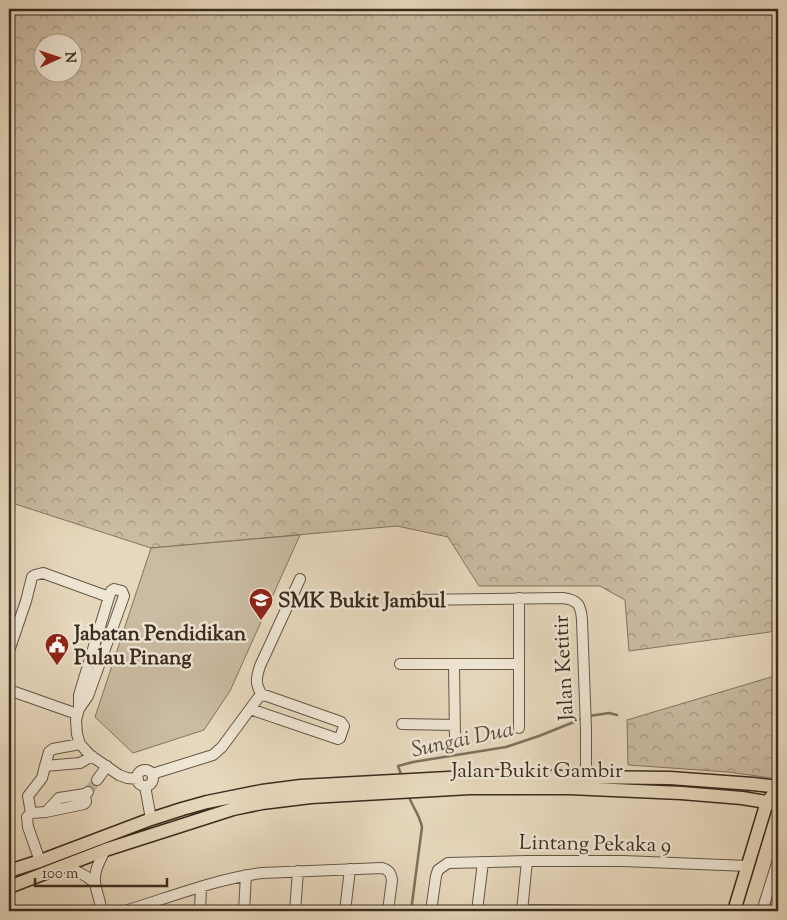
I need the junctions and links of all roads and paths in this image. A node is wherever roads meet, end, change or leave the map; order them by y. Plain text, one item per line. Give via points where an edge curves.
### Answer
1 (300, 579) dead end
2 (109, 597) junction
3 (519, 598) junction
4 (414, 600) dead end
5 (9, 651) edge
6 (400, 664) dead end
7 (454, 664) junction
8 (519, 664) junction
9 (9, 690) edge
10 (262, 695) junction
11 (250, 709) junction
12 (78, 711) junction
13 (402, 724) dead end
14 (455, 724) junction
15 (519, 728) dead end
16 (455, 739) dead end
17 (80, 744) junction
18 (92, 756) junction
19 (45, 766) junction
20 (106, 766) junction
21 (586, 776) junction
22 (97, 780) tunnel mouth
23 (141, 782) junction
24 (753, 784) junction
25 (419, 785) junction
26 (391, 786) junction
27 (778, 787) edge
28 (86, 793) tunnel mouth
29 (778, 793) edge
30 (742, 798) junction
31 (773, 803) edge
32 (778, 810) edge
33 (31, 813) junction
34 (151, 819) junction
35 (761, 824) junction
36 (105, 850) junction
37 (40, 860) junction
38 (778, 860) edge
39 (527, 861) junction
40 (483, 862) junction
41 (63, 866) junction
42 (748, 866) junction
43 (350, 868) junction
44 (9, 871) edge
45 (298, 871) junction
46 (246, 875) junction
47 (95, 884) junction
48 (9, 887) edge
49 (201, 887) junction
50 (149, 908) edge
51 (522, 910) edge
52 (101, 911) edge
53 (125, 911) edge
54 (200, 911) edge
55 (244, 911) edge
56 (295, 911) edge
57 (345, 911) edge
58 (388, 911) edge
59 (431, 911) edge
60 (477, 911) edge
61 (595, 911) edge
62 (734, 911) edge
63 (762, 911) edge

1 - 10 street via 257,675
2 - 5 street via 43,574 35,575
2 - 12 street via 79,695
2 - 12 street via 114,589 124,593 88,696
3 - 4 street, Jalan Ketitir
3 - 8 street
3 - 21 street, Jalan Ketitir via 570,599 580,607
6 - 7 street
7 - 8 street
7 - 14 street
8 - 15 street
9 - 12 street
10 - 11 street
10 - 11 street via 341,722 344,726 340,738
11 - 23 street via 213,755 152,774 143,771 140,773
12 - 17 street
13 - 14 street
14 - 16 street
17 - 18 street
17 - 19 street via 53,749
18 - 19 street via 80,763
18 - 20 street
19 - 33 street via 42,778 28,796
20 - 22 street
20 - 23 street via 123,777
21 - 24 main road, Jalan Bukit Gambir
21 - 25 main road, Jalan Bukit Gambir via 485,776
23 - 34 street
24 - 27 main road, Jalan Bukit Gambir
24 - 31 main road
25 - 26 main road, Jalan Bukit Gambir
25 - 30 main road, Jalan Bukit Gambir via 569,788
26 - 34 main road, Jalan Bukit Gambir via 300,786 262,791 208,802
26 - 36 main road, Jalan Bukit Gambir via 243,807
28 - 33 street via 84,804
29 - 31 main road via 771,796
30 - 31 main road, Jalan Bukit Gambir
30 - 35 main road
31 - 35 main road
32 - 35 main road
33 - 37 street via 27,817 28,827
34 - 37 main road, Jalan Bukit Gambir
35 - 42 main road
36 - 41 main road, Jalan Bukit Gambir
36 - 47 street
37 - 44 main road, Jalan Bukit Gambir
38 - 63 street
39 - 40 street, Lintang Pekaka 9
39 - 42 street, Lintang Pekaka 9
39 - 51 street
40 - 59 street, Lintang Pekaka 9 via 442,866 436,876
40 - 60 street
41 - 47 street via 86,875
41 - 48 main road, Jalan Bukit Gambir
42 - 62 main road
43 - 45 street
43 - 57 street
43 - 58 street via 382,868 389,872 392,880
45 - 46 street
45 - 56 street
46 - 49 street
46 - 55 street
47 - 52 street
49 - 50 street
49 - 54 street
50 - 53 street
51 - 61 street

